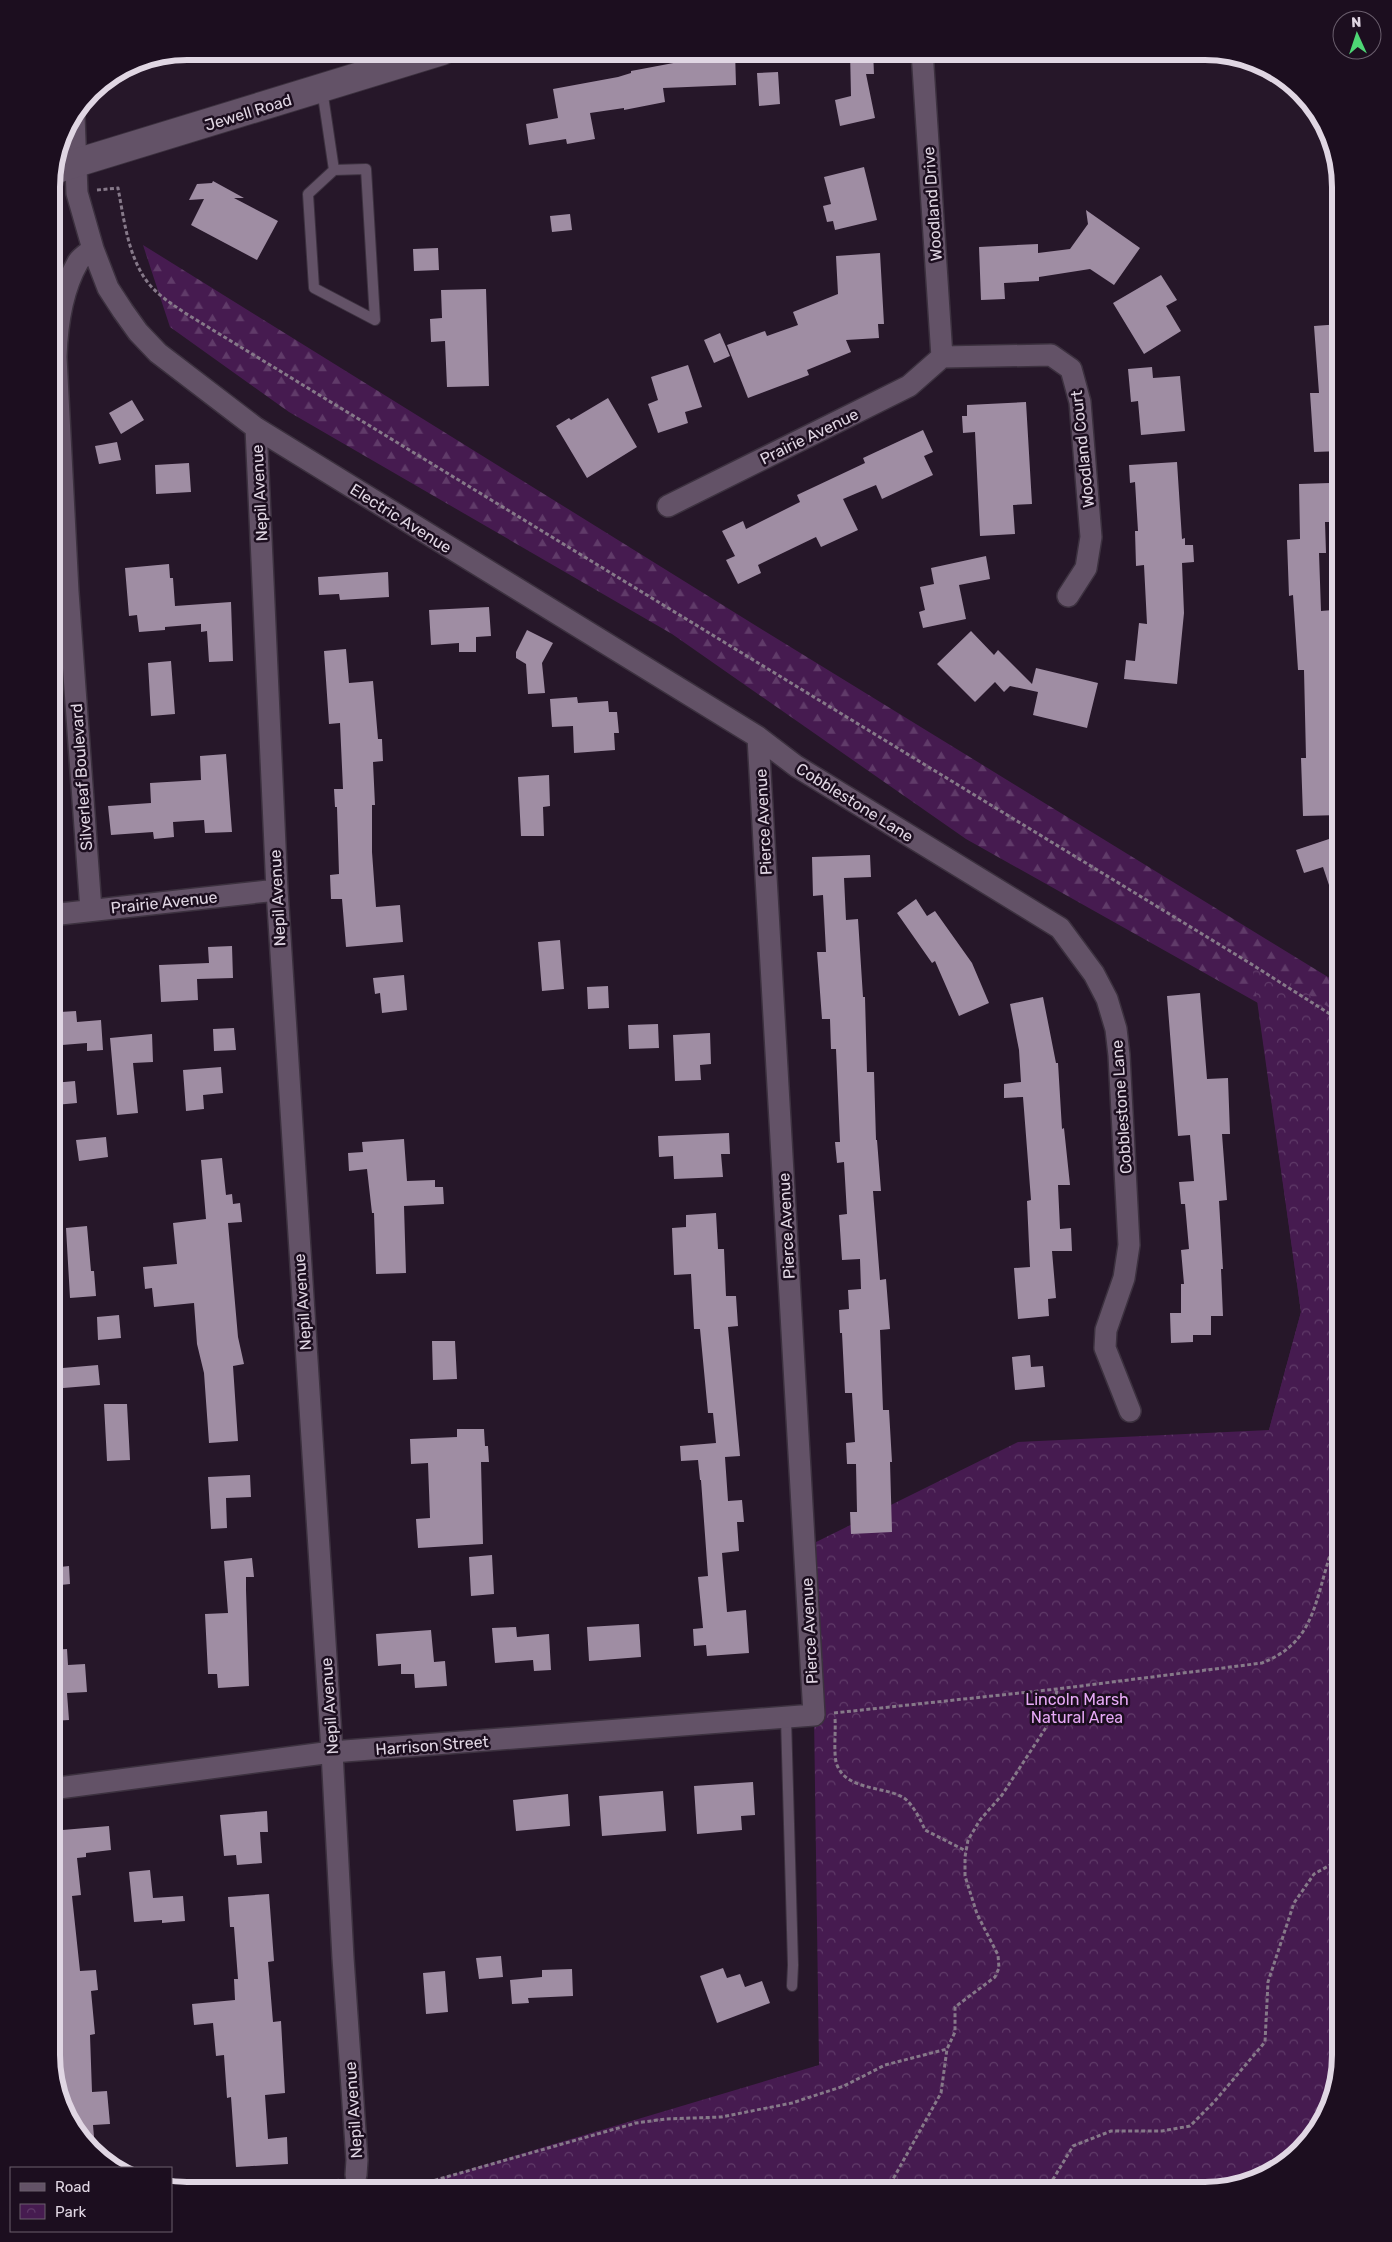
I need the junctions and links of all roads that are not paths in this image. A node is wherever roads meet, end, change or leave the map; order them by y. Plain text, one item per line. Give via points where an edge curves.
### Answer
1 (414, 60) edge
2 (923, 60) edge
3 (322, 89) junction
4 (69, 142) edge
5 (64, 167) edge
6 (334, 170) junction
7 (93, 249) junction
8 (60, 315) edge
9 (942, 357) junction
10 (256, 428) junction
11 (668, 506) dead end
12 (60, 593) edge
13 (1068, 596) dead end
14 (758, 737) junction
15 (277, 890) junction
16 (91, 910) junction
17 (60, 914) edge
18 (1130, 1411) dead end
19 (814, 1715) joint
20 (786, 1718) junction
21 (332, 1752) junction
22 (60, 1788) edge
23 (792, 1986) dead end
24 (356, 2175) dead end

1 - 3 street, Jewell Road
2 - 9 street, Woodland Drive
3 - 5 street, Jewell Road
3 - 6 lane
4 - 5 street
5 - 7 street via 77,193
6 - 6 lane via 366,169 375,320 314,288 308,194
7 - 8 street, Silverleaf Boulevard via 79,260
7 - 10 street, Electric Avenue via 108,288 138,332 158,354
9 - 11 street, Prairie Avenue via 909,386
9 - 13 street, Woodland Court via 1051,355 1071,368 1080,402 1091,537 1086,568
10 - 14 street, Electric Avenue
10 - 15 street, Nepil Avenue
12 - 16 street, Silverleaf Boulevard
14 - 18 street, Cobblestone Lane via 796,766 1060,928 1094,974 1107,999 1116,1029 1129,1225 1126,1270 1106,1330 1105,1348
14 - 19 street, Pierce Avenue
15 - 16 street, Prairie Avenue
15 - 21 street, Nepil Avenue
16 - 17 street, Prairie Avenue
19 - 20 street, Harrison Street
20 - 21 street, Harrison Street
20 - 23 lane
21 - 22 street, Harrison Street
21 - 24 street, Nepil Avenue

